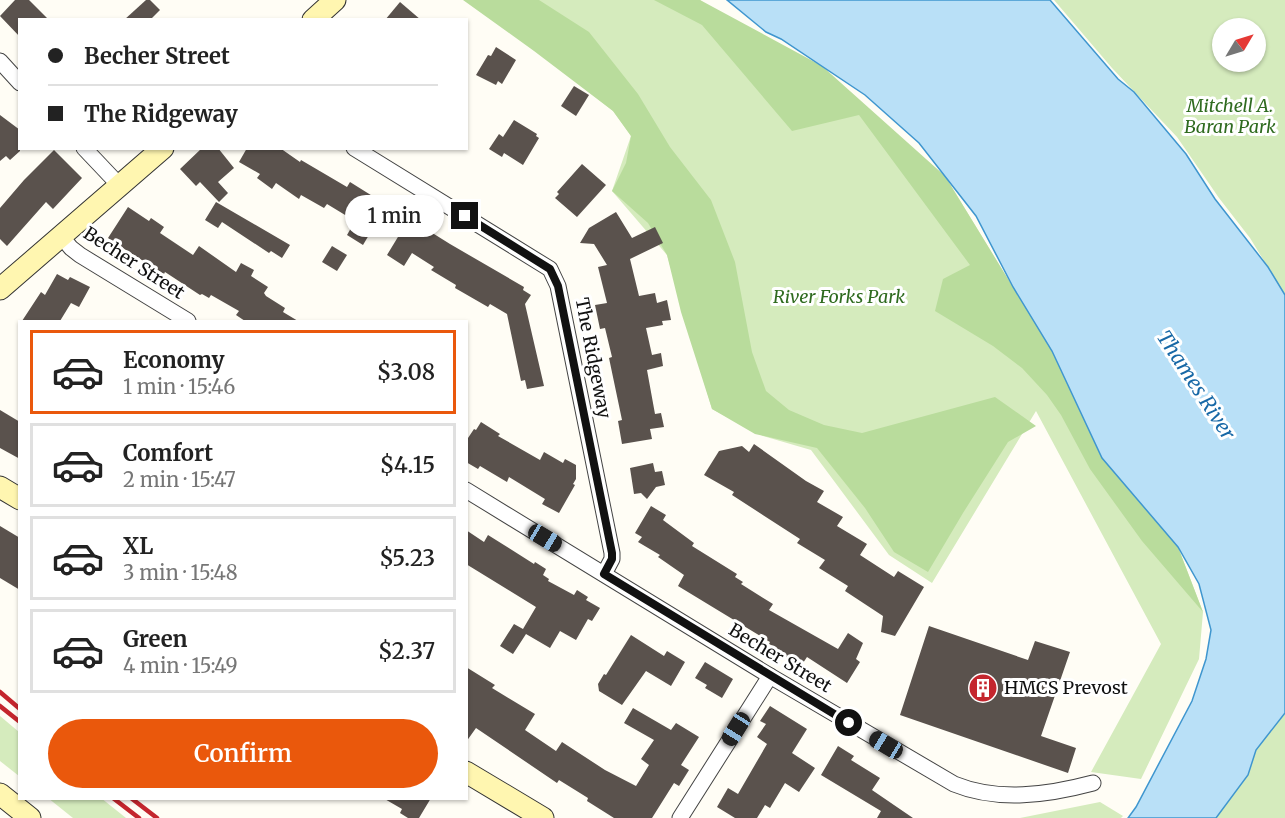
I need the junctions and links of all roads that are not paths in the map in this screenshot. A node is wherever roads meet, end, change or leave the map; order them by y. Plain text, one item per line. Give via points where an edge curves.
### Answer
1 (335, 0) edge
2 (315, 18) edge
3 (0, 61) edge
4 (18, 81) edge
5 (86, 150) edge
6 (162, 150) edge
7 (357, 150) edge
8 (120, 186) junction
9 (61, 236) junction
10 (0, 289) edge
11 (186, 320) edge
12 (0, 487) edge
13 (468, 491) edge
14 (18, 498) edge
15 (604, 574) junction
16 (770, 676) junction
17 (468, 773) edge
18 (1093, 783) dead end
19 (0, 794) edge
20 (30, 818) edge
21 (543, 818) edge
22 (680, 818) edge

1 - 2 main road
3 - 4 street
5 - 8 street
6 - 8 main road
7 - 15 street, The Ridgeway via 550,269 558,286 612,553
8 - 9 main road
9 - 10 main road
9 - 11 street, Becher Street via 80,255
12 - 14 main road
13 - 15 street, Becher Street
15 - 16 street, Becher Street
16 - 18 street, Becher Street via 964,788 1008,795
16 - 22 street
17 - 21 main road
19 - 20 main road

